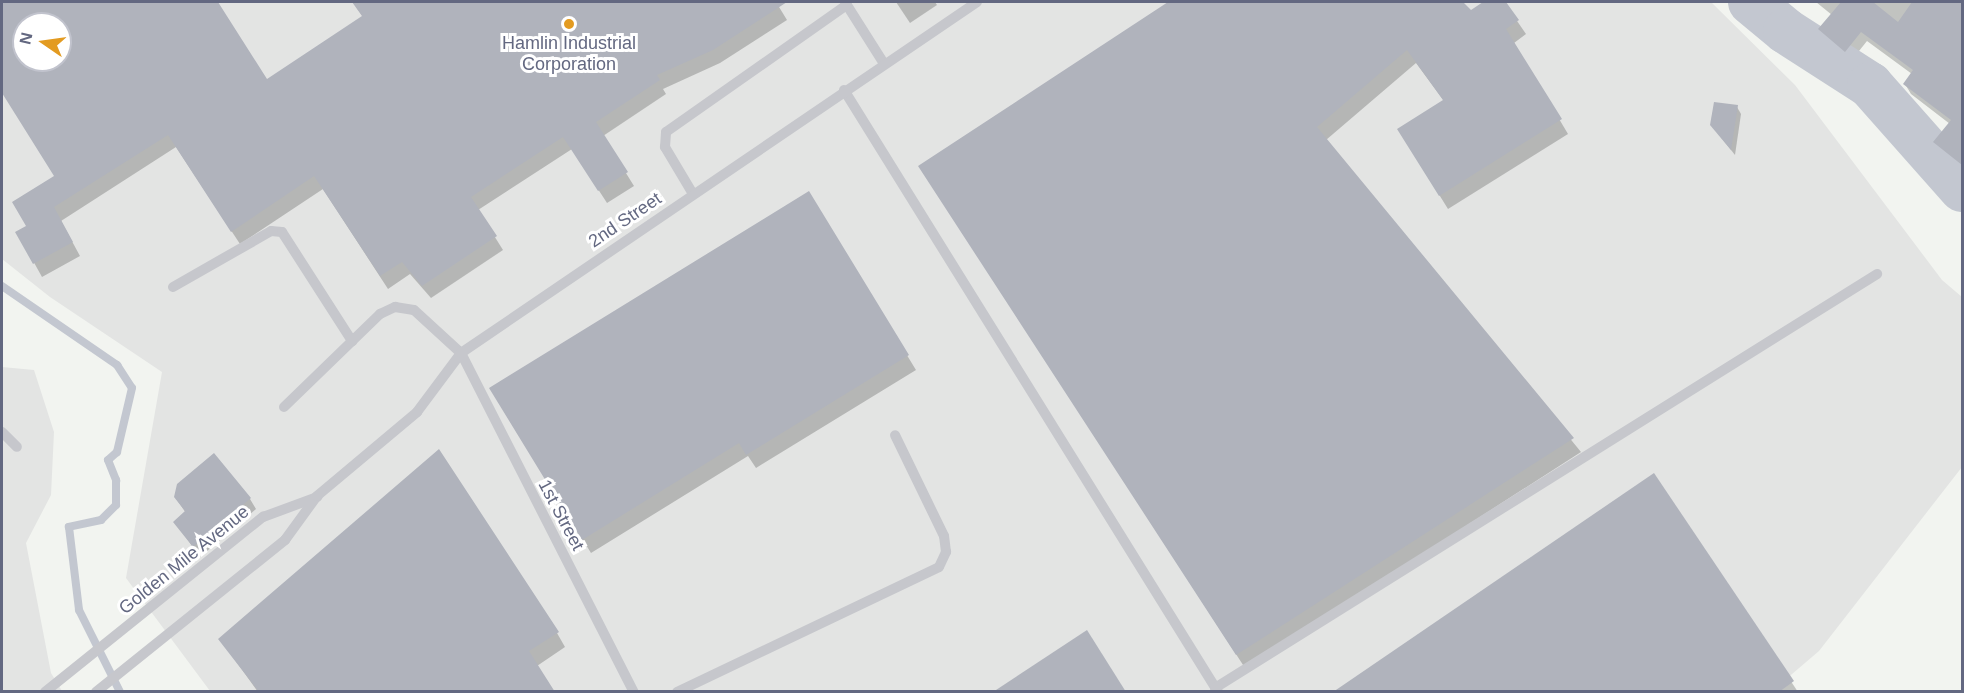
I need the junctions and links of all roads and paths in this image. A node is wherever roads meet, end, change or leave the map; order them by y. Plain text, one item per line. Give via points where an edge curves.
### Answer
1 (977, 2) edge
2 (846, 3) edge
3 (883, 62) junction
4 (844, 90) junction
5 (693, 194) junction
6 (1877, 273) dead end
7 (172, 287) dead end
8 (352, 341) junction
9 (461, 352) junction
10 (284, 407) dead end
11 (2, 432) edge
12 (895, 435) dead end
13 (17, 447) dead end
14 (317, 496) junction
15 (48, 689) edge
16 (682, 690) edge
17 (1217, 690) edge
18 (96, 692) edge
19 (634, 692) edge

1 - 3 lane, 2nd Street
2 - 3 lane
2 - 5 lane via 666,132 665,147
3 - 4 lane, 2nd Street
4 - 5 lane, 2nd Street
4 - 17 lane
5 - 9 lane, 2nd Street
6 - 17 lane
7 - 8 lane via 271,231 282,232
8 - 9 lane via 380,314 395,307 414,310
8 - 10 lane
9 - 14 lane, 2nd Street via 417,412
9 - 19 lane, 1st Street
11 - 13 lane
12 - 16 lane via 944,536 946,552 939,567
14 - 15 lane, Golden Mile Avenue via 263,517
14 - 18 lane via 285,540

